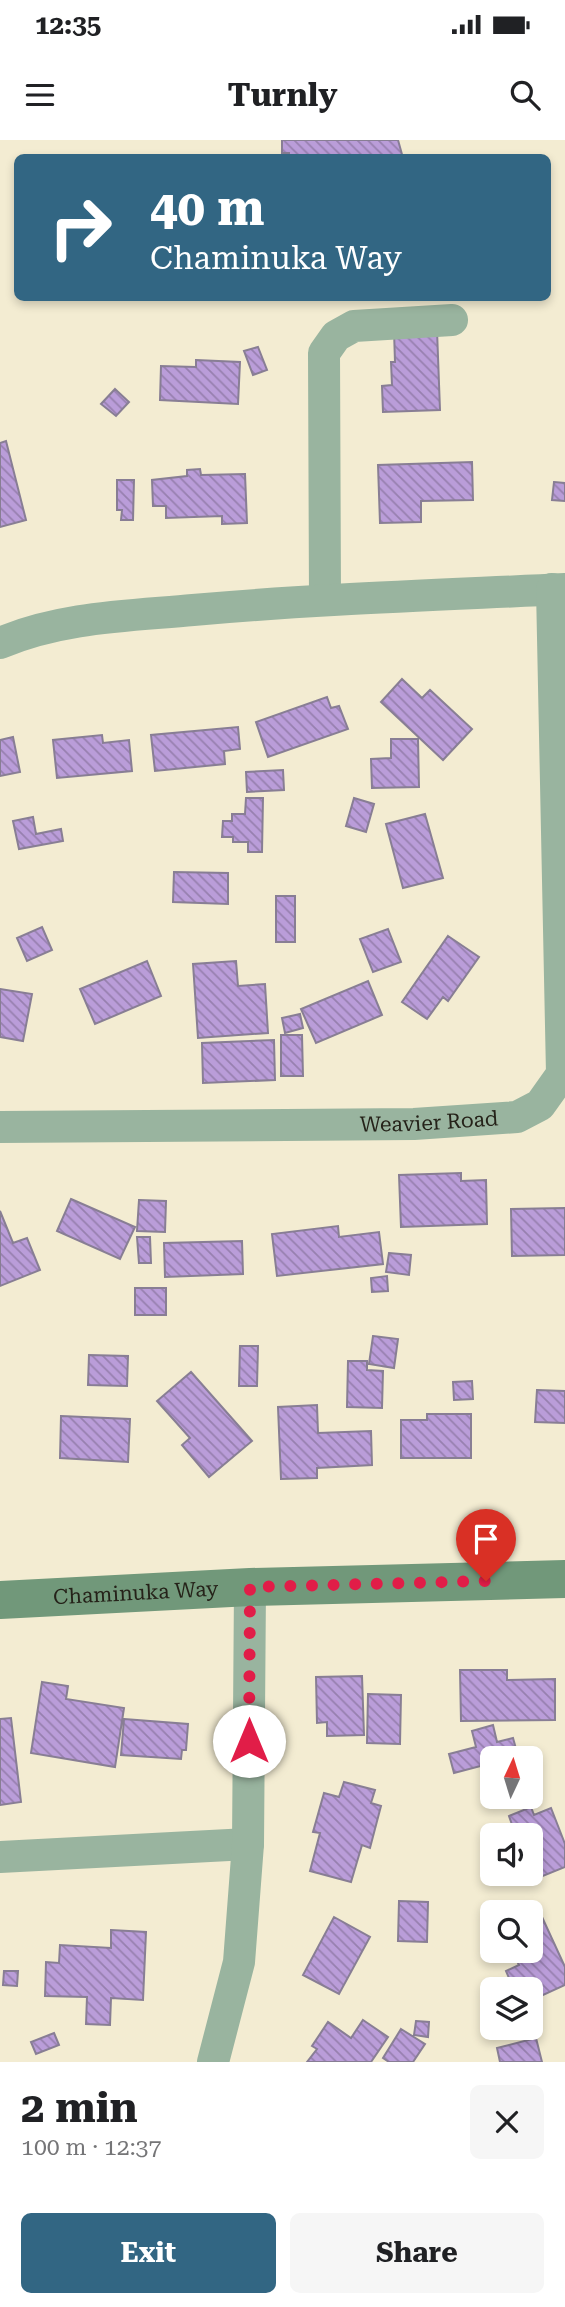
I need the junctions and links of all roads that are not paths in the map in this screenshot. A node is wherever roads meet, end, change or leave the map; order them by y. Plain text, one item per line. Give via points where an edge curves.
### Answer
1 (452, 320) dead end
2 (559, 589) edge
3 (325, 598) junction
4 (0, 643) edge
5 (0, 1127) edge
6 (565, 1579) edge
7 (250, 1587) junction
8 (0, 1600) edge
9 (248, 1844) junction
10 (0, 1857) edge
11 (213, 2062) edge

1 - 3 street via 354,326 336,336 324,354
2 - 3 street
2 - 5 street, Weavier Road via 562,1074 540,1105 517,1117 414,1124
3 - 4 street via 86,620 20,634
6 - 7 street, Chaminuka Way
7 - 8 street, Chaminuka Way
7 - 9 street
9 - 10 street
9 - 11 street via 239,1962

